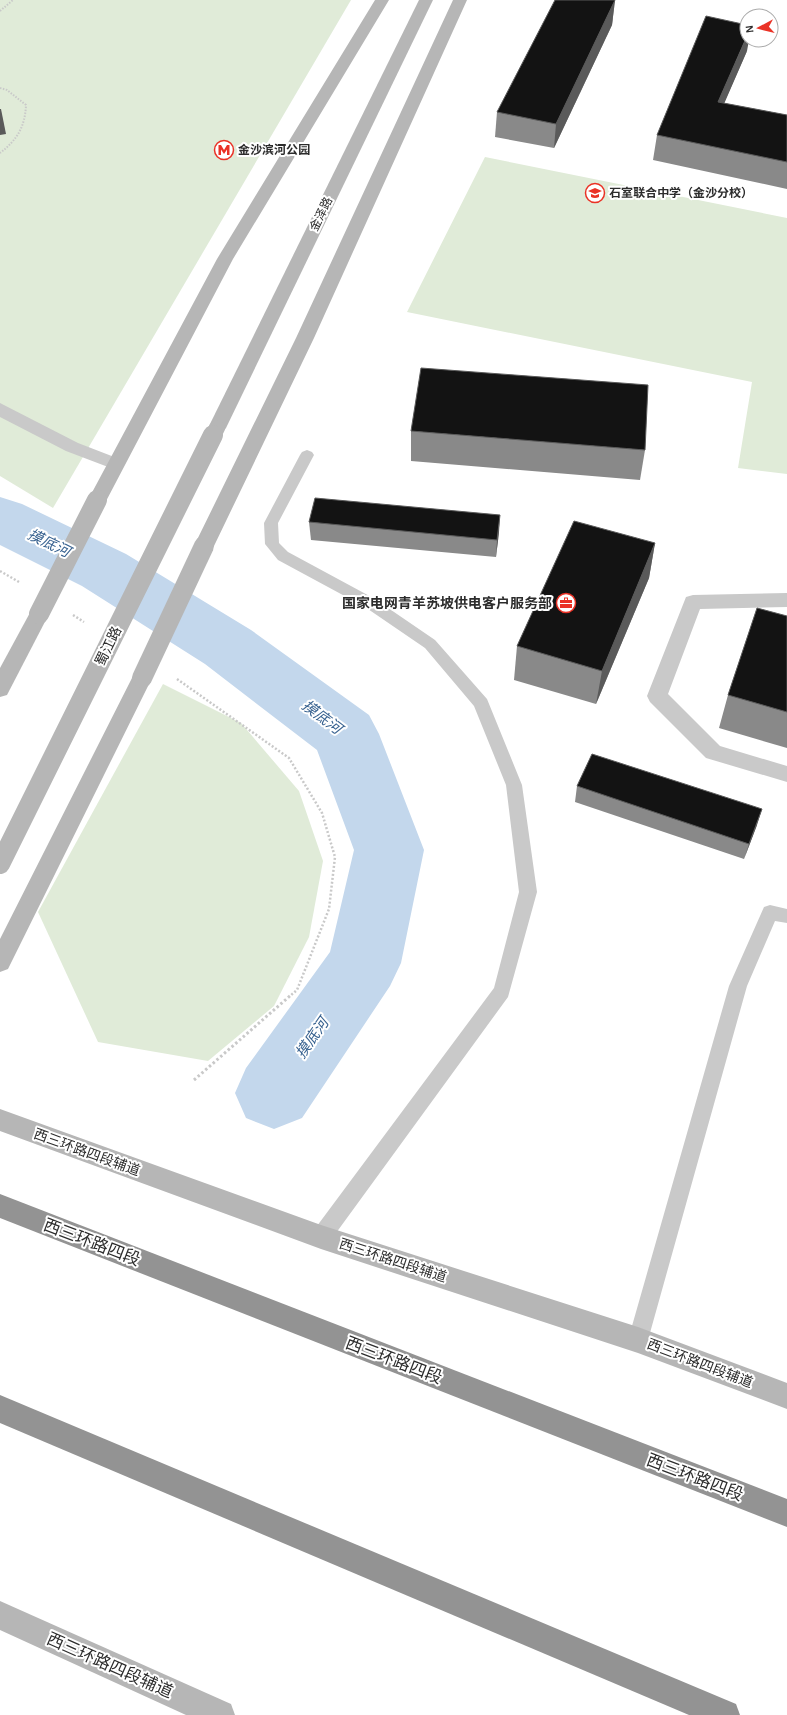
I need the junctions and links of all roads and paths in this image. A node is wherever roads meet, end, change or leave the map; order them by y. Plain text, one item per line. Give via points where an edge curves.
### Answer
1 (13, 0) edge
2 (382, 0) edge
3 (426, 0) edge
4 (460, 0) edge
5 (0, 11) edge
6 (0, 88) edge
7 (0, 154) edge
8 (0, 409) edge
9 (217, 428) joint
10 (307, 455) dead end
11 (116, 464) junction
12 (0, 571) edge
13 (24, 585) dead end
14 (787, 600) edge
15 (70, 614) dead end
16 (90, 626) dead end
17 (176, 678) dead end
18 (0, 688) edge
19 (787, 774) edge
20 (0, 864) edge
21 (787, 916) edge
22 (0, 962) edge
23 (194, 1080) dead end
24 (0, 1120) edge
25 (0, 1206) edge
26 (321, 1237) junction
27 (638, 1340) junction
28 (787, 1396) edge
29 (0, 1409) edge
30 (787, 1513) edge
31 (0, 1615) edge
32 (220, 1715) edge
33 (725, 1715) edge

1 - 5 path
2 - 11 street via 225,259
3 - 9 street, 金泽路
4 - 22 street, bridge via 305,338 142,678
6 - 7 path via 7,90 26,105 26,118 15,143
8 - 11 street via 72,447
9 - 20 street, 蜀江路, bridge
10 - 26 lane via 271,523 272,544 282,556 370,603 430,644 481,703 514,785 528,892 502,991
11 - 18 street, bridge
12 - 13 path
14 - 19 street via 693,602 657,696 713,752
15 - 16 path
17 - 23 path via 289,758 322,813 335,857 329,909 297,990
21 - 27 lane via 770,912 738,986
24 - 26 street, 西三环路四段辅道
25 - 30 highway, 西三环路四段
26 - 27 street, 西三环路四段辅道
27 - 28 street, 西三环路四段辅道
29 - 33 highway
31 - 32 street, 西三环路四段辅道

